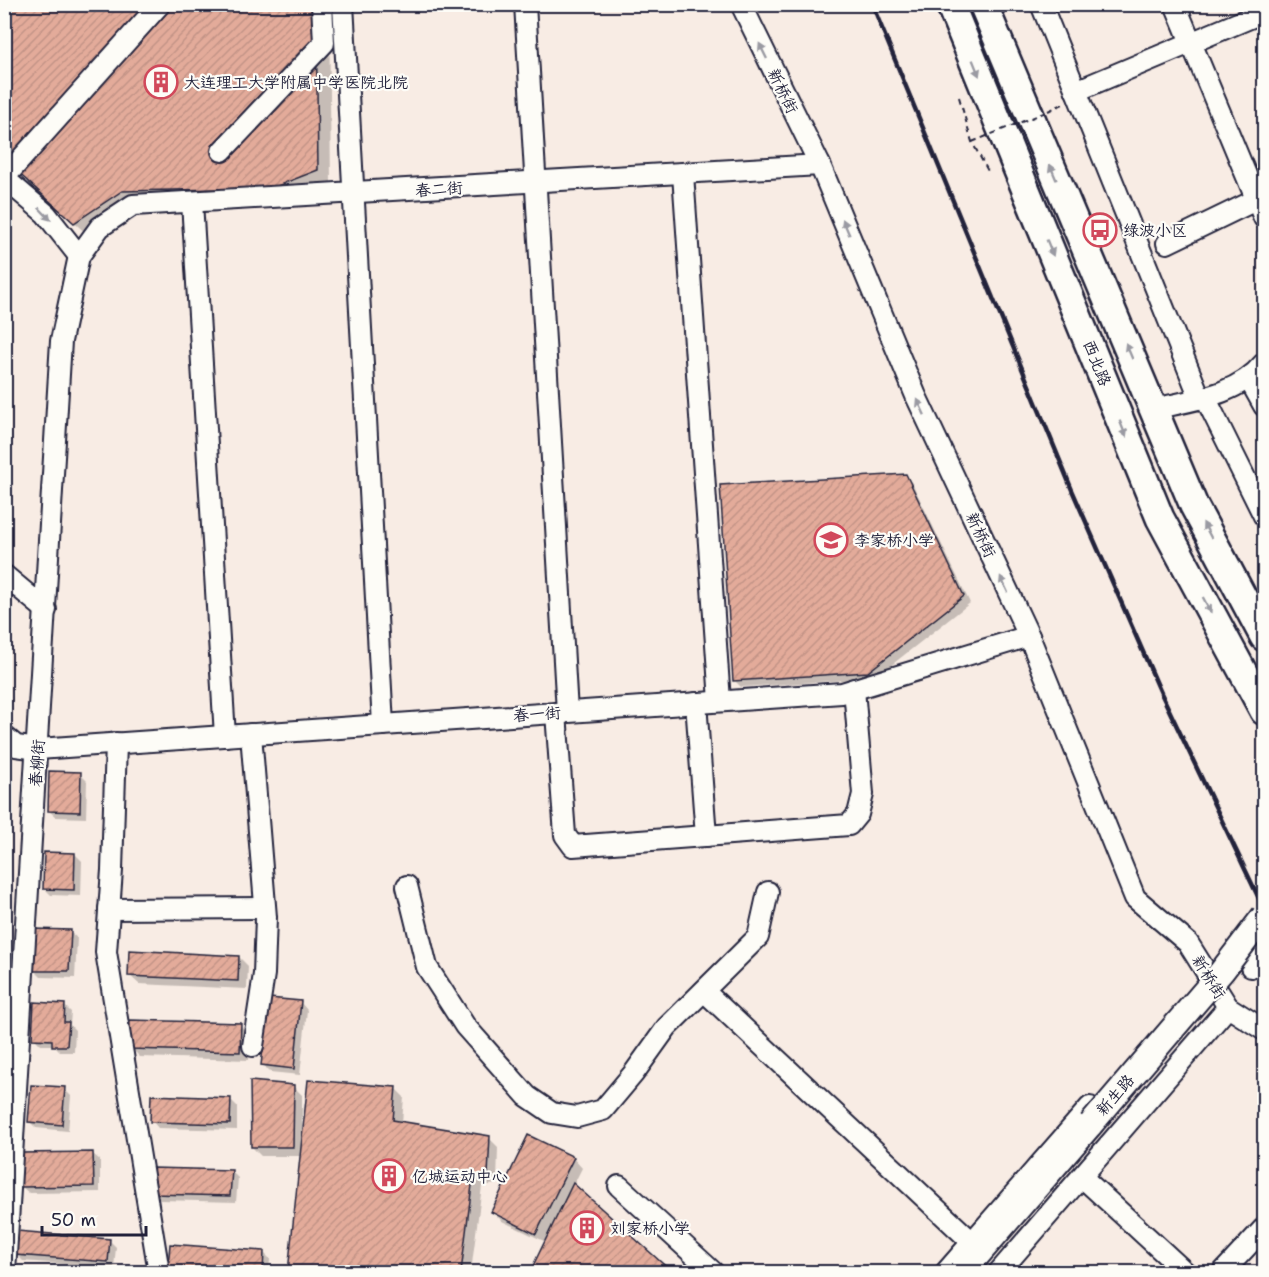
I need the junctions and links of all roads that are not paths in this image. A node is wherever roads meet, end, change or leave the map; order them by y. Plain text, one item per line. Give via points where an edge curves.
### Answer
1 (160, 4) edge
2 (322, 4) edge
3 (343, 4) edge
4 (525, 4) edge
5 (741, 4) edge
6 (982, 4) edge
7 (1041, 4) edge
8 (1175, 4) edge
9 (950, 7) edge
10 (1264, 12) edge
11 (1191, 43) junction
12 (1073, 96) junction
13 (222, 151) dead end
14 (820, 165) junction
15 (683, 174) junction
16 (4, 178) edge
17 (535, 183) junction
18 (353, 195) junction
19 (192, 202) junction
20 (1262, 204) edge
21 (1167, 243) dead end
22 (79, 256) junction
23 (1264, 363) edge
24 (1249, 379) junction
25 (1203, 398) junction
26 (1264, 406) edge
27 (1153, 409) junction
28 (1264, 516) edge
29 (4, 575) edge
30 (46, 610) junction
31 (1029, 636) junction
32 (1264, 637) edge
33 (854, 689) junction
34 (720, 701) junction
35 (696, 703) junction
36 (1264, 711) edge
37 (561, 712) junction
38 (383, 725) junction
39 (251, 734) junction
40 (4, 736) edge
41 (225, 736) junction
42 (116, 743) junction
43 (38, 749) junction
44 (706, 836) junction
45 (407, 886) dead end
46 (768, 892) dead end
47 (265, 908) junction
48 (110, 909) junction
49 (1264, 916) edge
50 (1264, 943) edge
51 (1264, 950) edge
52 (1251, 968) dead end
53 (1208, 972) junction
54 (704, 991) junction
55 (1228, 1007) junction
56 (1264, 1030) edge
57 (254, 1046) dead end
58 (9, 1129) edge
59 (1096, 1130) junction
60 (1082, 1177) junction
61 (619, 1186) dead end
62 (1264, 1228) edge
63 (972, 1242) junction
64 (5, 1272) edge
65 (159, 1272) edge
66 (713, 1272) edge
67 (946, 1272) edge
68 (963, 1272) edge
69 (981, 1272) edge
70 (999, 1272) edge
71 (1185, 1272) edge
72 (1223, 1272) edge

1 - 16 street
2 - 13 street via 324,43
3 - 18 street
4 - 17 street
14 -> 5 street, 新桥街
27 -> 6 highway, 西北路
7 - 12 street
8 - 11 street
9 -> 36 highway, 西北路 via 1160,518
10 - 11 street
11 - 12 street
11 - 20 street
12 - 25 street
14 - 15 street, 春二街
31 -> 14 street, 新桥街 via 916,396
15 - 17 street, 春二街
15 - 34 street
16 -> 22 street via 46,214
17 - 18 street, 春二街
17 - 37 street
18 - 19 street, 春二街
18 - 38 street
19 - 22 street, 春二街 via 133,205 100,227
19 - 41 street
20 - 21 street
22 - 30 street, 春柳街 via 62,341
23 - 24 street
24 - 25 street via 1221,394
24 - 26 street
25 - 27 street
25 - 28 street
32 -> 27 highway, 西北路 via 1194,506
29 - 30 street
30 - 43 street, 春柳街
31 - 33 street, 春一街
31 - 53 street, 新桥街 via 1135,898 1188,943
33 - 34 street, 春一街
33 - 44 street via 863,794 858,814 849,825
34 - 35 street, 春一街
35 - 37 street, 春一街
35 - 44 street
37 - 38 street, 春一街
37 - 44 street via 565,835 573,846
38 - 39 street, 春一街
39 - 41 street, 春一街
39 - 47 street
40 - 43 street via 16,746
41 - 42 street, 春一街
42 - 43 street, 春一街
42 - 48 street
43 - 58 street, 春柳街
45 - 54 street via 427,967 447,999 465,1026 526,1096 552,1113 577,1117 603,1110 667,1028
46 - 54 street via 758,937
47 - 48 street
47 - 57 street via 264,974
48 - 65 street via 106,952
49 - 59 main road, 新生路, bridge
50 - 59 main road, 新生路 via 1235,982
51 - 52 street
53 - 55 street, 新桥街
53 - 63 street
54 - 63 street
55 - 56 street, 新桥街
55 - 60 street
58 - 64 street, 春柳街
59 - 68 main road, 新生路
59 - 69 main road, 新生路
60 - 70 street
60 - 71 street
61 - 66 street
62 - 72 street
63 - 67 street

